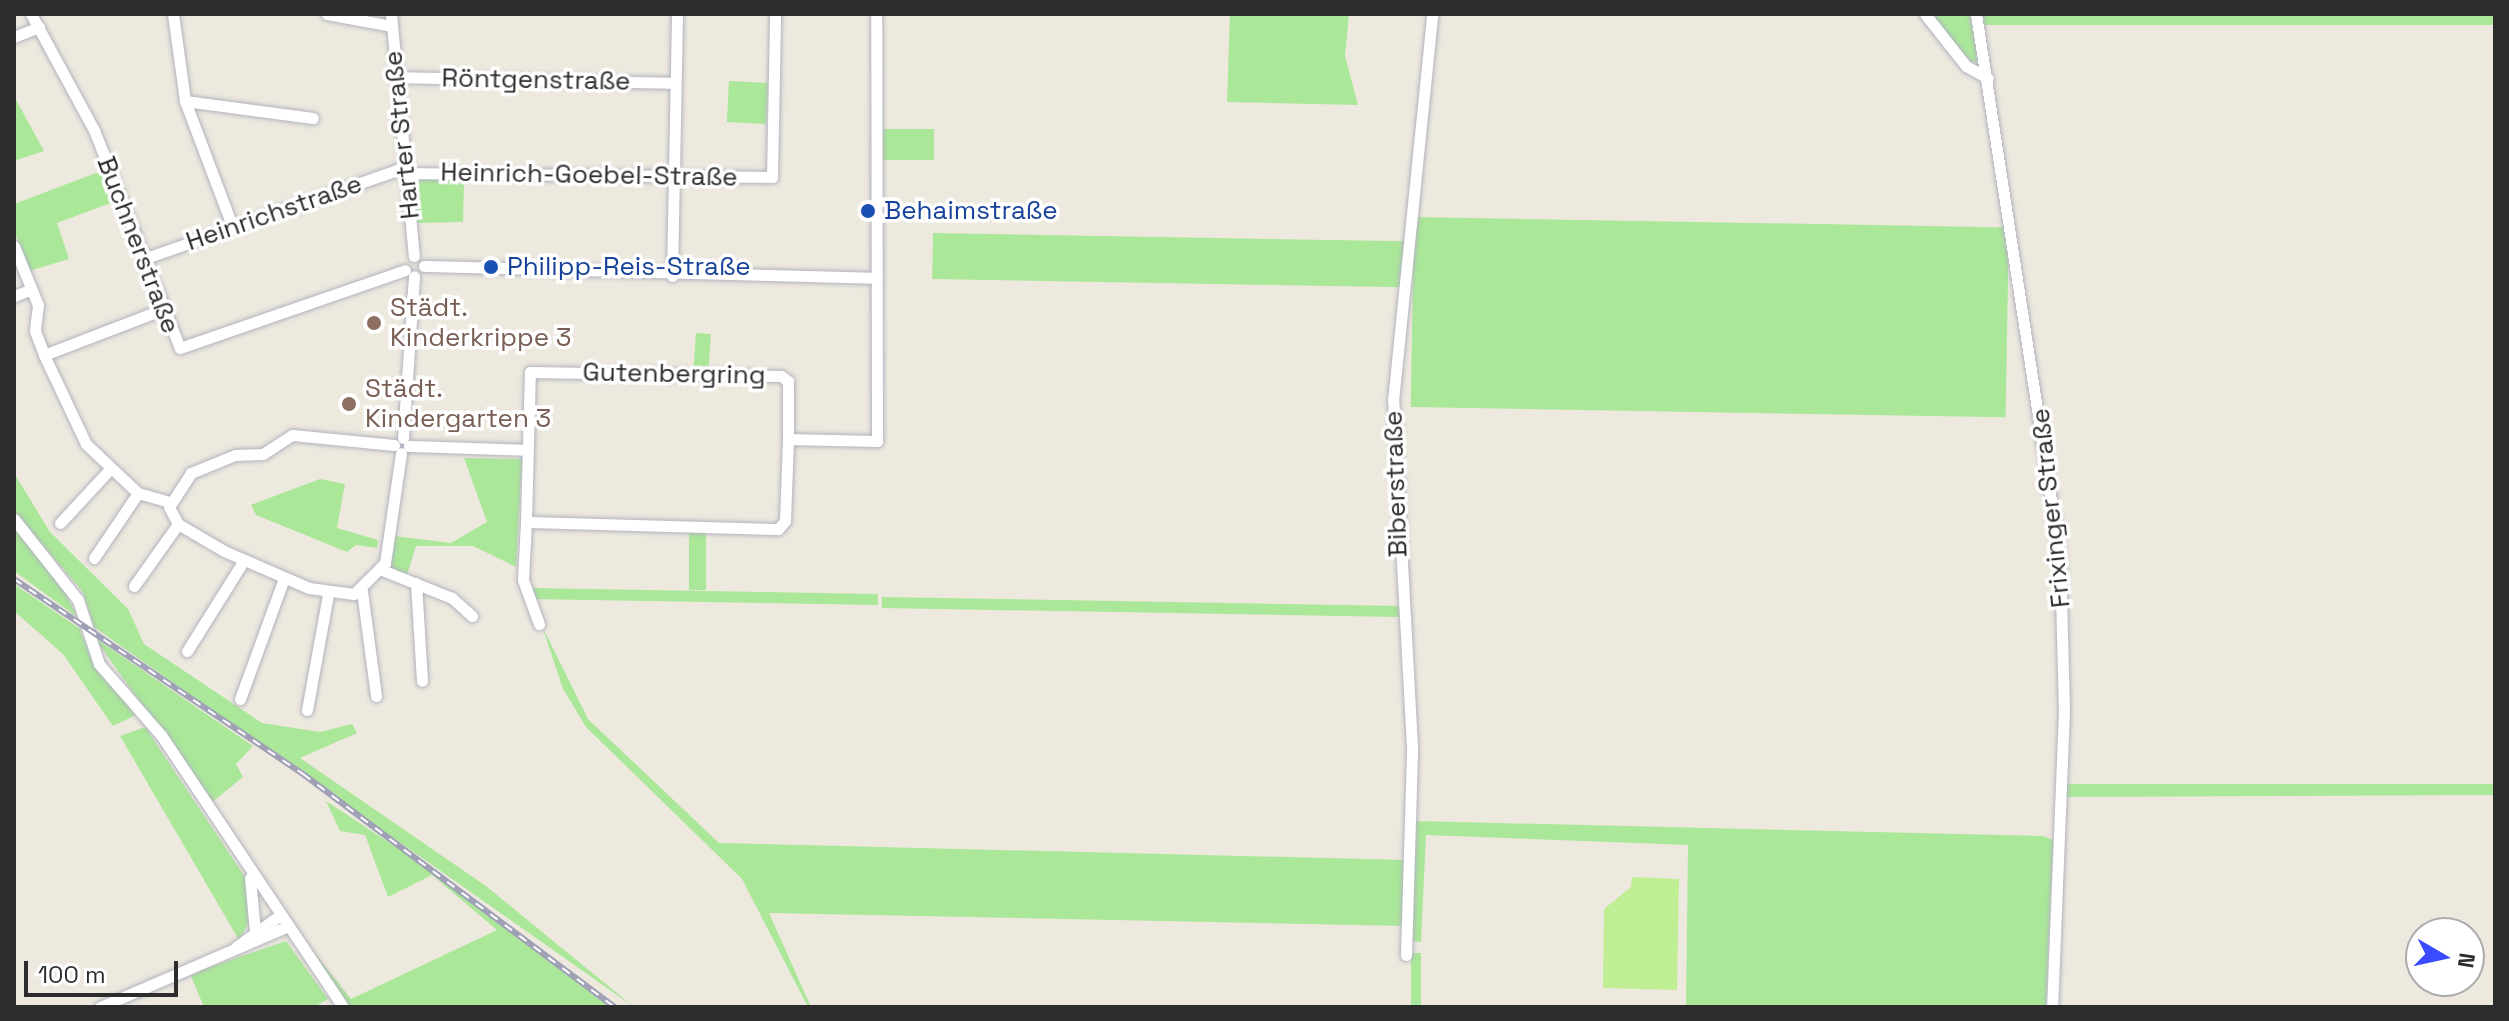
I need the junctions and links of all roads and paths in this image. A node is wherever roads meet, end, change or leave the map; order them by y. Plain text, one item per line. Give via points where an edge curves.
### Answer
1 (31, 14) edge
2 (173, 14) edge
3 (327, 14) edge
4 (677, 14) edge
5 (775, 14) edge
6 (876, 14) edge
7 (1432, 14) edge
8 (1925, 14) edge
9 (1976, 14) edge
10 (391, 20) edge
11 (39, 27) junction
12 (14, 37) edge
13 (397, 77) junction
14 (1988, 78) junction
15 (675, 83) junction
16 (185, 101) junction
17 (313, 118) dead end
18 (405, 170) junction
19 (674, 177) junction
20 (233, 228) junction
21 (14, 246) edge
22 (414, 256) junction
23 (143, 259) junction
24 (424, 266) junction
25 (410, 273) junction
26 (672, 276) junction
27 (877, 278) junction
28 (30, 290) junction
29 (14, 296) edge
30 (161, 310) junction
31 (44, 355) junction
32 (788, 439) junction
33 (402, 445) junction
34 (527, 450) junction
35 (109, 470) junction
36 (138, 493) junction
37 (169, 502) junction
38 (14, 519) edge
39 (526, 522) junction
40 (60, 523) dead end
41 (178, 524) junction
42 (94, 558) dead end
43 (244, 560) junction
44 (382, 570) junction
45 (284, 578) junction
46 (416, 583) junction
47 (134, 586) dead end
48 (362, 591) junction
49 (328, 594) junction
50 (472, 616) dead end
51 (539, 624) dead end
52 (187, 651) dead end
53 (422, 681) dead end
54 (376, 696) dead end
55 (240, 699) dead end
56 (307, 710) dead end
57 (248, 869) junction
58 (279, 916) junction
59 (286, 927) junction
60 (253, 932) junction
61 (235, 947) junction
62 (1406, 955) dead end
63 (100, 1007) edge
64 (343, 1007) edge
65 (2052, 1007) edge

1 - 11 street, Buchnerstraße
2 - 16 street
3 - 10 street
4 - 15 street
5 - 19 street, Heinrich-Goebel-Straße via 772,177
6 - 27 street
7 - 62 street, Biberstraße via 1393,401 1412,747
8 - 14 street via 1966,66
9 - 14 street, Frixinger Straße
10 - 13 street, Harter Straße
11 - 12 street
11 - 23 street, Buchnerstraße via 94,130
13 - 15 street, Röntgenstraße
13 - 18 street, Harter Straße
14 - 65 street, Frixinger Straße via 2060,558 2064,711
15 - 19 street
16 - 17 street
16 - 20 street
18 - 19 street, Heinrich-Goebel-Straße
18 - 20 street, Heinrichstraße
18 - 22 street, Harter Straße
19 - 26 street
20 - 23 street, Heinrichstraße
21 - 28 street
22 - 24 street, Harter Straße
22 - 25 street, Harter Straße
23 - 30 street, Buchnerstraße
24 - 25 street
24 - 26 street
25 - 30 street, Buchnerstraße via 192,349 177,345
25 - 33 street, Harter Straße
26 - 27 street
27 - 32 street via 877,441
28 - 29 street
28 - 31 street
30 - 31 street
31 - 35 street via 86,444
32 - 34 street, Gutenbergring via 788,381 781,376 530,372
32 - 39 street, Gutenbergring via 785,521 778,529
33 - 34 street
33 - 37 street via 297,433 263,454 232,456 191,473
33 - 44 street, Harter Straße
34 - 39 street, Gutenbergring
35 - 36 street
35 - 40 street
36 - 37 street
36 - 42 street
37 - 41 street
38 - 57 street via 78,600 99,664 161,735
39 - 51 street, Gutenbergring via 523,580
41 - 43 street
41 - 47 street
43 - 45 street
43 - 52 street
44 - 46 street
44 - 48 street
45 - 49 street
45 - 55 street
46 - 50 street via 461,603
46 - 53 street
48 - 49 street
48 - 54 street
49 - 56 street
57 - 58 street
57 - 60 street
58 - 59 street
58 - 60 street
59 - 61 street
59 - 64 street
60 - 61 street
61 - 63 street

